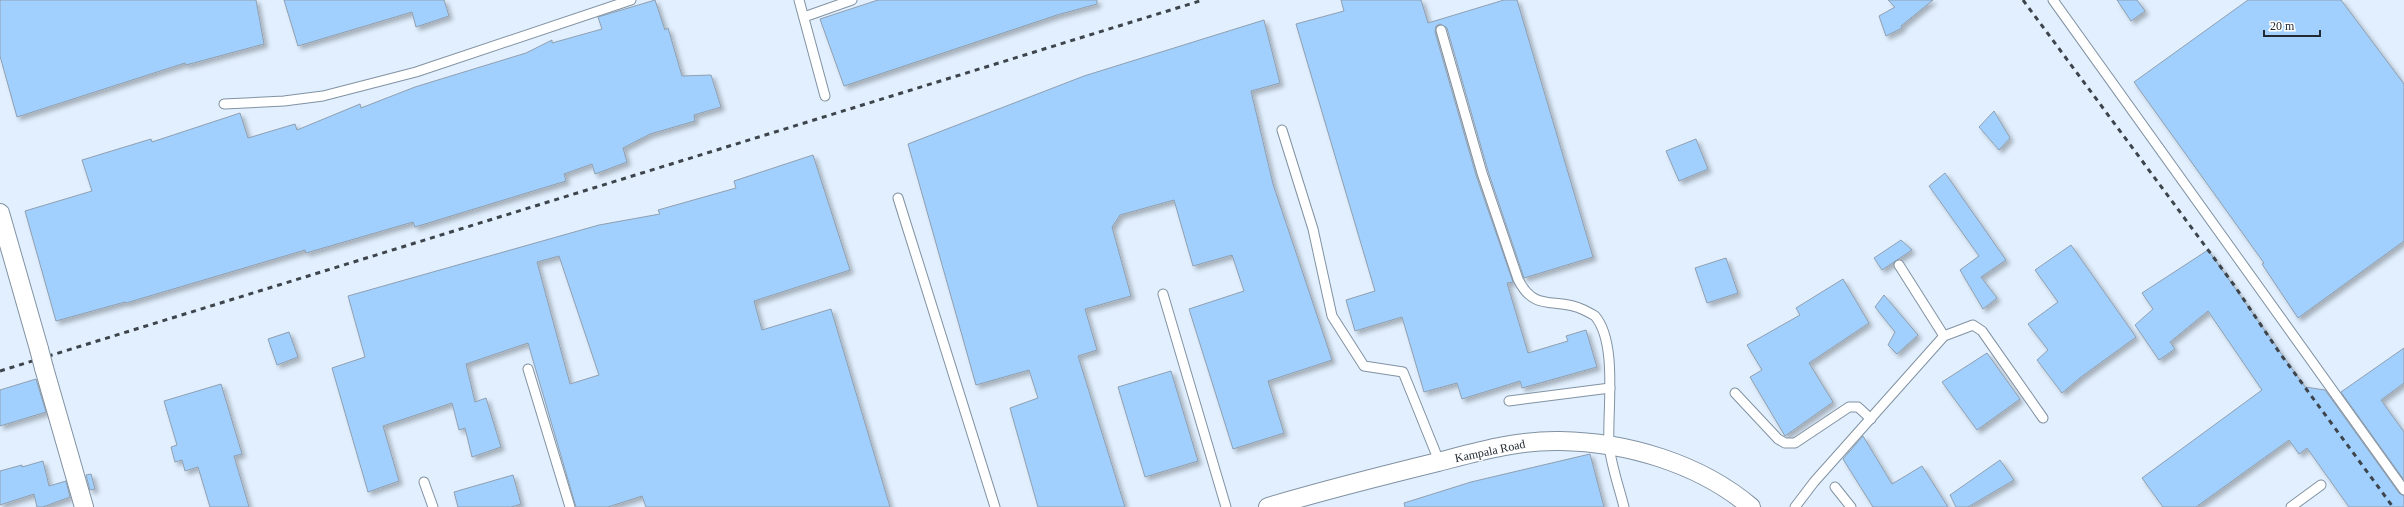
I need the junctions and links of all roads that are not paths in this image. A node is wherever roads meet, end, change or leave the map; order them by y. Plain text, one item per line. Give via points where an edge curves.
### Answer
1 (631, 0) edge
2 (799, 0) edge
3 (852, 0) edge
4 (2052, 0) edge
5 (804, 17) junction
6 (1441, 30) dead end
7 (825, 96) dead end
8 (224, 104) dead end
9 (1282, 130) dead end
10 (898, 198) dead end
11 (0, 213) edge
12 (1899, 265) dead end
13 (1162, 294) dead end
14 (1944, 336) junction
15 (528, 368) dead end
16 (1610, 388) junction
17 (1735, 393) dead end
18 (1509, 401) dead end
19 (2043, 418) dead end
20 (1871, 419) junction
21 (1609, 446) junction
22 (1439, 461) junction
23 (424, 482) dead end
24 (2321, 485) dead end
25 (1835, 487) dead end
26 (2404, 490) edge
27 (84, 507) edge
28 (433, 507) edge
29 (570, 507) edge
30 (995, 507) edge
31 (1226, 507) edge
32 (1268, 507) edge
33 (1624, 507) edge
34 (1751, 507) edge
35 (1795, 507) edge
36 (1852, 507) edge
37 (2291, 507) edge

1 - 8 lane via 416,72 323,96
2 - 5 lane
3 - 5 lane
4 - 26 lane
5 - 7 lane
6 - 16 lane via 1482,173 1524,291 1530,297 1549,303 1574,305 1594,316 1602,329 1605,342 1610,368
9 - 22 lane via 1313,229 1332,316 1364,366 1403,372
10 - 30 lane
11 - 27 street, bridge
12 - 14 lane
13 - 31 lane
14 - 19 lane via 1973,325 1982,331
14 - 20 lane via 1918,362
15 - 29 lane
16 - 18 lane
16 - 21 lane
17 - 20 lane via 1785,443 1795,443 1849,407 1858,407
20 - 35 lane
21 - 22 street, Kampala Road via 1559,441 1519,443
21 - 33 lane
21 - 34 street, Kampala Road via 1648,454 1678,465 1710,481
22 - 32 street, Kampala Road
23 - 28 lane
24 - 37 lane
25 - 36 lane

